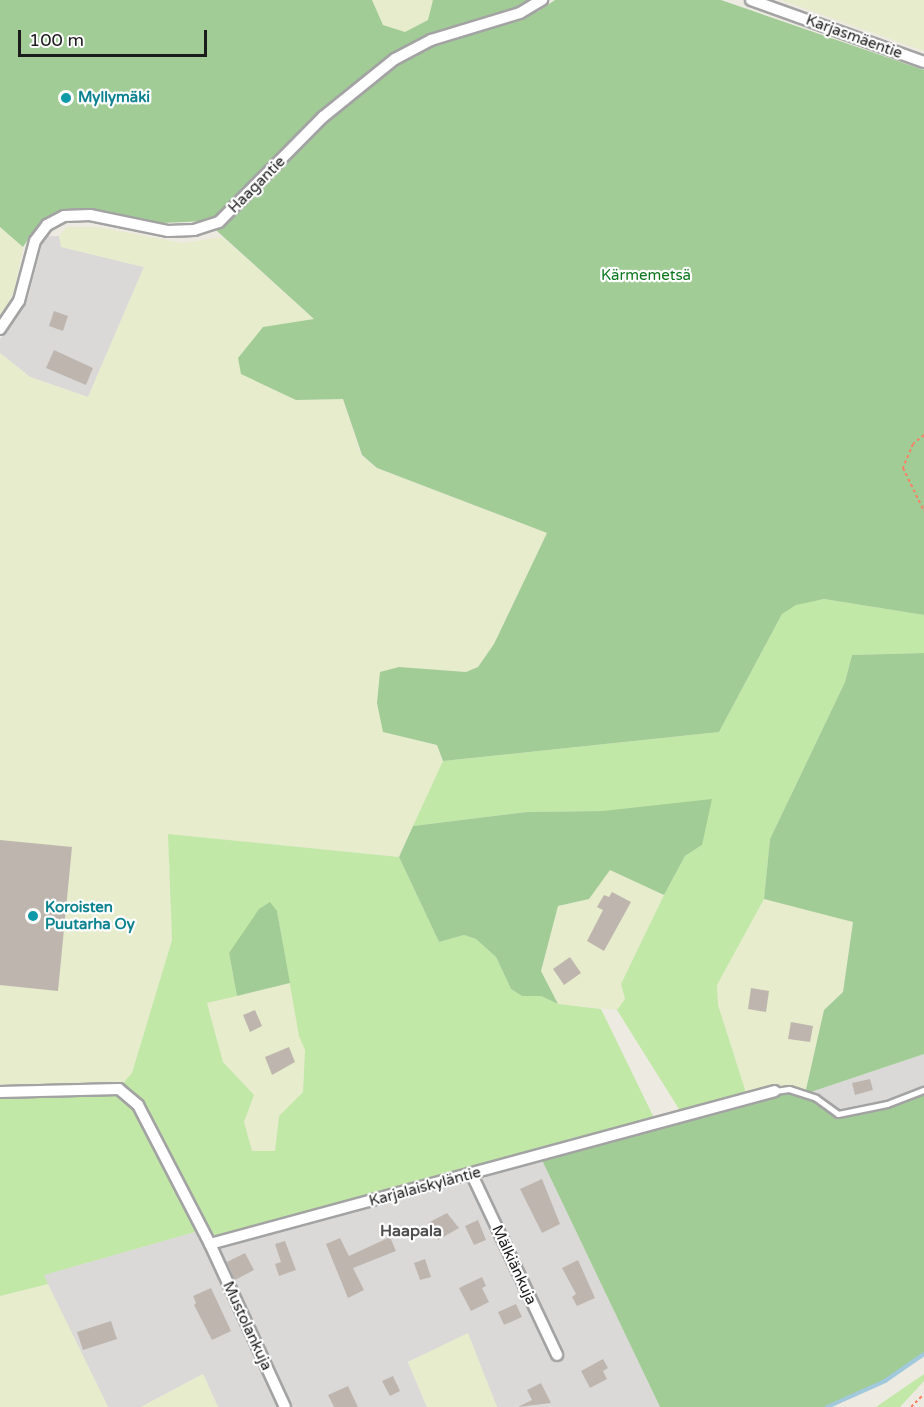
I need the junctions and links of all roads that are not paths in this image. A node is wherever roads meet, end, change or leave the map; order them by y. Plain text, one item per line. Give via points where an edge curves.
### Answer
1 (542, 0) edge
2 (751, 0) edge
3 (924, 62) edge
4 (0, 329) edge
5 (924, 1090) edge
6 (775, 1091) joint
7 (0, 1092) edge
8 (472, 1175) junction
9 (210, 1244) junction
10 (557, 1355) dead end
11 (285, 1407) edge

1 - 4 street, Haagantie via 520,14 430,40 395,59 323,117 219,222 194,230 168,231 90,215 64,216 47,225 35,241 19,301
2 - 3 street, Karjasmäentie
5 - 6 lane, Karjalaiskyläntie via 879,1107 838,1114 816,1098 789,1089
6 - 8 street, Karjalaiskyläntie
7 - 9 street via 119,1089 138,1105
8 - 9 street, Karjalaiskyläntie
8 - 10 street, Mälkiänkuja
9 - 11 street, Mustolankuja

